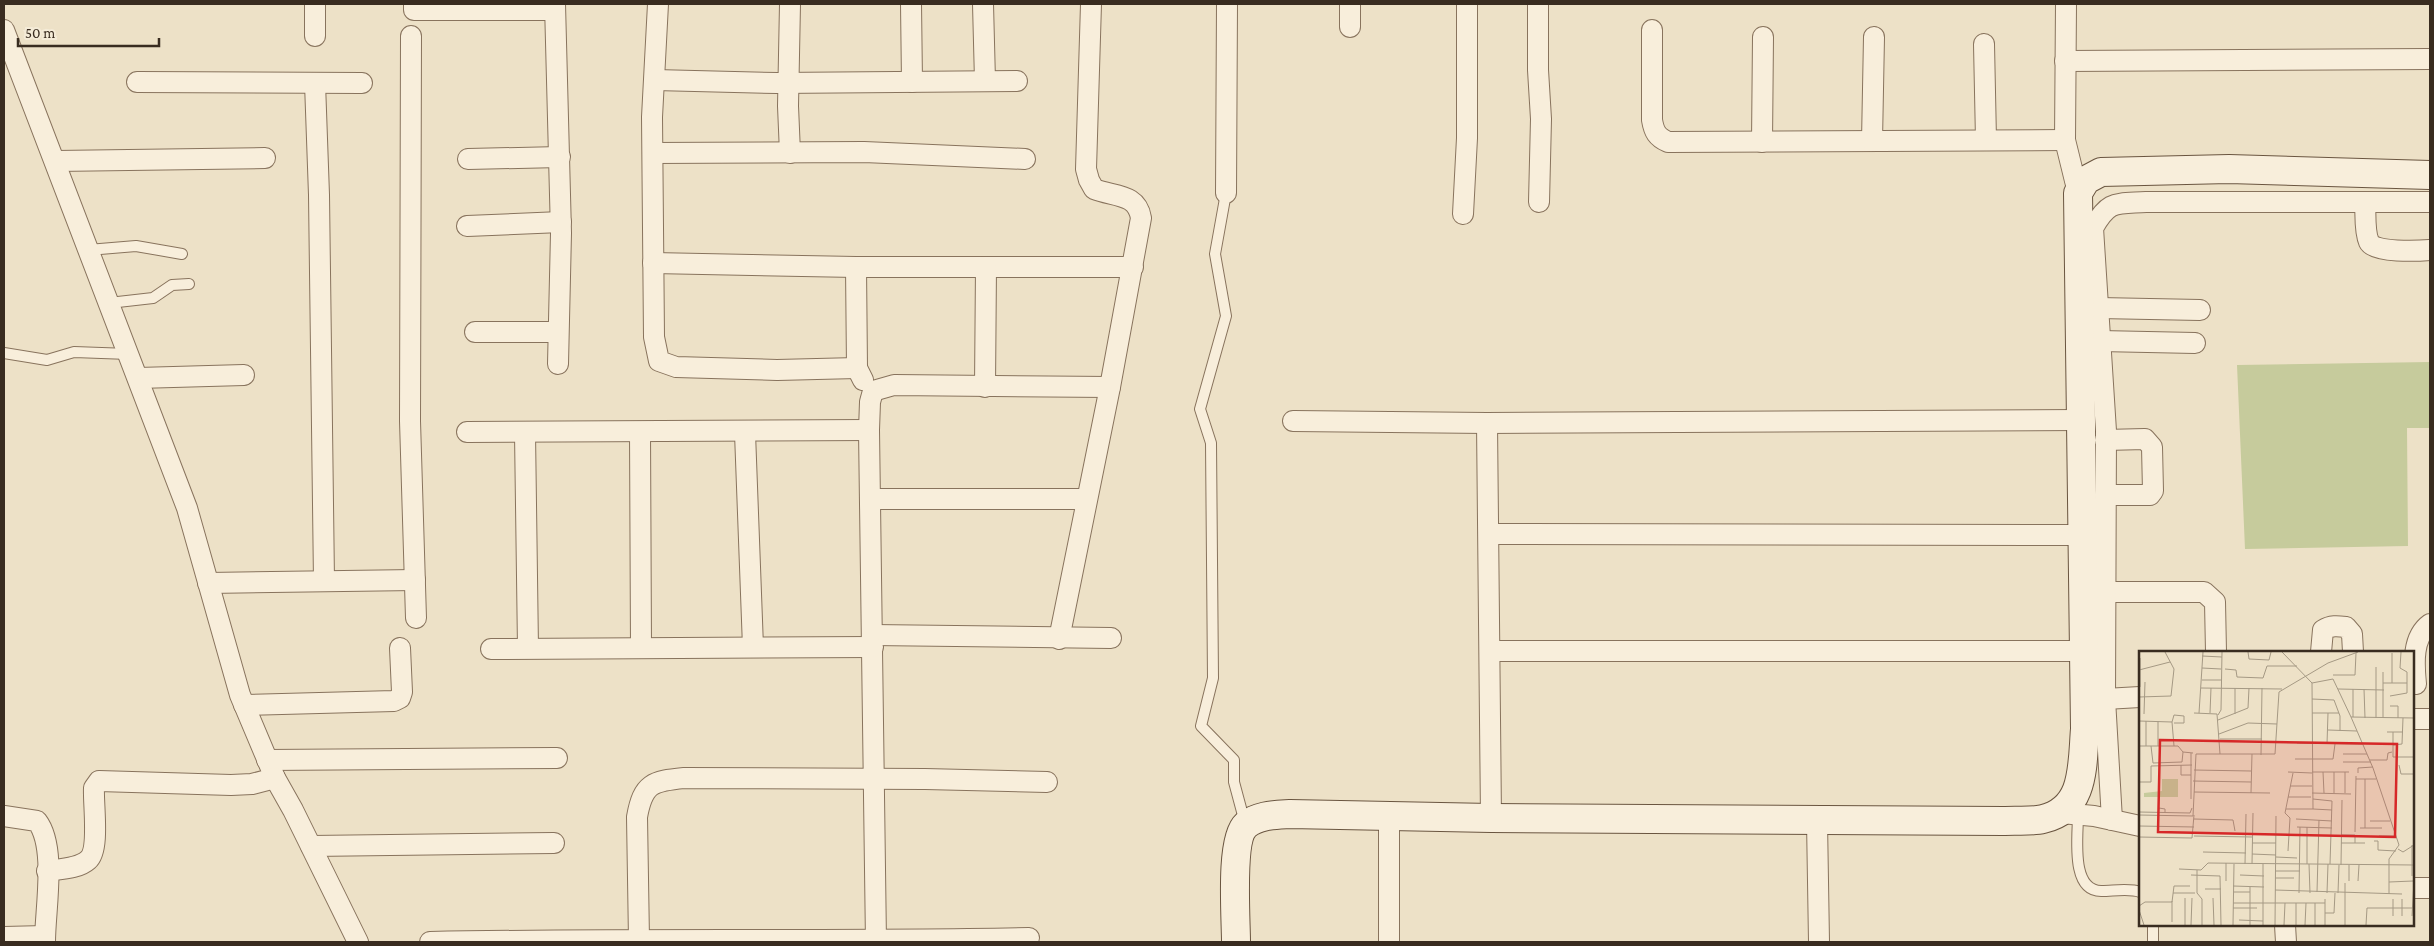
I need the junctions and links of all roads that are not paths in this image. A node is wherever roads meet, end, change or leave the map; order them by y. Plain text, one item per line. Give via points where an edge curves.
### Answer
1 (315, 4) edge
2 (414, 4) edge
3 (658, 4) edge
4 (790, 4) edge
5 (911, 4) edge
6 (983, 4) edge
7 (1091, 4) edge
8 (1227, 4) edge
9 (1350, 4) edge
10 (1467, 4) edge
11 (1538, 4) edge
12 (2066, 4) edge
13 (555, 7) edge
14 (1350, 27) dead end
15 (4, 30) edge
16 (1652, 30) dead end
17 (315, 36) dead end
18 (411, 36) dead end
19 (1763, 37) dead end
20 (1874, 37) dead end
21 (1984, 44) dead end
22 (2430, 59) edge
23 (2065, 62) junction
24 (655, 80) junction
25 (985, 81) junction
26 (1016, 81) dead end
27 (138, 82) dead end
28 (912, 82) junction
29 (315, 83) junction
30 (362, 83) dead end
31 (790, 83) junction
32 (1986, 140) junction
33 (2065, 140) junction
34 (1872, 141) junction
35 (1762, 142) junction
36 (653, 153) junction
37 (790, 153) junction
38 (560, 157) junction
39 (265, 158) dead end
40 (1025, 159) dead end
41 (468, 160) dead end
42 (56, 161) junction
43 (2430, 175) edge
44 (1226, 192) joint
45 (2078, 193) junction
46 (1539, 202) dead end
47 (2365, 202) junction
48 (2430, 202) edge
49 (1463, 214) dead end
50 (561, 222) junction
51 (467, 226) dead end
52 (88, 250) junction
53 (2430, 250) edge
54 (182, 254) dead end
55 (653, 263) junction
56 (856, 267) junction
57 (986, 267) junction
58 (1133, 267) junction
59 (188, 284) dead end
60 (109, 303) junction
61 (2098, 308) junction
62 (2200, 310) dead end
63 (475, 332) dead end
64 (558, 332) junction
65 (2100, 341) junction
66 (2195, 343) dead end
67 (4, 353) edge
68 (129, 354) junction
69 (558, 364) dead end
70 (857, 368) junction
71 (244, 375) dead end
72 (138, 378) junction
73 (985, 387) junction
74 (1110, 387) junction
75 (873, 390) junction
76 (2080, 420) junction
77 (1293, 421) dead end
78 (1487, 423) junction
79 (869, 430) junction
80 (467, 432) dead end
81 (640, 432) junction
82 (745, 432) junction
83 (525, 433) junction
84 (2106, 440) junction
85 (2105, 496) junction
86 (1086, 498) junction
87 (870, 499) junction
88 (1489, 534) junction
89 (2083, 535) junction
90 (415, 580) junction
91 (324, 581) junction
92 (208, 583) junction
93 (2105, 592) junction
94 (416, 618) dead end
95 (2430, 624) edge
96 (1111, 638) dead end
97 (1059, 639) junction
98 (872, 641) junction
99 (641, 647) junction
100 (753, 647) junction
101 (400, 648) dead end
102 (528, 648) junction
103 (491, 649) dead end
104 (1490, 651) junction
105 (2082, 651) junction
106 (2216, 651) edge
107 (2321, 651) edge
108 (2354, 651) edge
109 (2420, 684) edge
110 (2139, 697) edge
111 (2105, 698) junction
112 (244, 705) junction
113 (2430, 718) edge
114 (2414, 719) edge
115 (557, 758) dead end
116 (267, 760) junction
117 (275, 778) junction
118 (875, 780) junction
119 (1047, 782) dead end
120 (2069, 814) junction
121 (4, 816) edge
122 (1389, 816) junction
123 (1491, 818) junction
124 (2112, 820) junction
125 (1817, 821) junction
126 (1246, 825) junction
127 (2139, 826) edge
128 (554, 843) dead end
129 (311, 846) junction
130 (47, 871) junction
131 (2414, 888) edge
132 (2430, 888) edge
133 (2139, 892) edge
134 (2153, 926) edge
135 (2285, 926) edge
136 (4, 937) edge
137 (1029, 938) dead end
138 (45, 939) edge
139 (639, 940) junction
140 (718, 941) edge
141 (876, 941) edge
142 (358, 942) edge
143 (430, 942) edge
144 (1236, 942) edge
145 (1388, 942) edge
146 (1819, 942) edge
147 (2153, 942) edge
148 (2286, 942) edge

1 - 17 street
2 - 13 street via 414,10
3 - 24 street
4 - 31 street
5 - 28 street
6 - 25 street
7 - 58 street via 1086,169 1094,189 1132,200 1139,207 1141,218
8 - 44 street
9 - 14 street
10 - 49 street via 1467,138
11 - 46 street
12 - 23 street
13 - 38 street
15 - 42 street
16 - 35 street via 1654,132 1668,142
18 - 90 street via 410,411
19 - 35 street
20 - 34 street
21 - 32 street
22 - 23 street
23 - 33 street
24 - 31 street
24 - 36 street
25 - 26 street
25 - 28 street
27 - 29 street
28 - 31 street
29 - 30 street
29 - 91 street
31 - 37 street
32 - 33 street
32 - 34 street
33 - 45 street
34 - 35 street
36 - 37 street
36 - 55 street
37 - 40 street via 864,152
38 - 41 street
38 - 50 street
39 - 42 street
42 - 52 street
43 - 45 street via 2229,169 2101,172 2086,180
44 - 126 lane via 1215,254 1226,316 1200,409 1211,443 1214,678 1201,726 1234,760 1234,782
45 - 76 street
47 - 48 street
47 - 53 street via 2368,240 2372,246
47 - 61 street via 2116,204 2103,210 2093,228
50 - 51 street
50 - 64 street
52 - 54 lane via 136,246
52 - 60 street
55 - 56 street
55 - 70 street via 655,349 660,361 667,366 778,370
56 - 57 street
56 - 70 street
57 - 58 street
57 - 73 street
58 - 74 street
59 - 60 lane via 172,285 153,298
60 - 68 street
61 - 62 street
61 - 65 street
63 - 64 street
64 - 69 street
65 - 66 street
65 - 84 street
67 - 68 lane via 47,360 74,352
68 - 72 street
70 - 75 street
71 - 72 street
72 - 92 street via 187,508
73 - 74 street
73 - 75 street via 894,386
74 - 86 street
75 - 79 street
76 - 78 street
76 - 89 street
77 - 78 street
78 - 88 street
79 - 82 street
79 - 87 street
80 - 83 street
81 - 82 street
81 - 83 street
81 - 99 street
82 - 100 street
83 - 102 street
84 - 85 street
84 - 85 street via 2145,439 2149,442 2152,447 2153,486 2150,495
85 - 93 street
86 - 87 street
86 - 97 street
87 - 98 street
88 - 89 street
88 - 104 street
89 - 105 street
90 - 91 street
90 - 94 street
91 - 92 street
92 - 112 street
93 - 106 street via 2204,592 2215,602
93 - 111 street
95 - 109 street via 2418,643 2414,662
96 - 97 street
97 - 98 street
98 - 100 street
98 - 118 street
99 - 100 street
99 - 102 street
101 - 112 street via 402,692 394,701
102 - 103 street
104 - 105 street
104 - 123 street
105 - 120 street via 2085,729 2082,774
107 - 108 street via 2323,630 2339,626 2346,627 2352,634
110 - 111 street
111 - 124 street
112 - 116 street
113 - 114 street
115 - 116 street
116 - 117 street
117 - 129 street
117 - 130 street via 252,784 210,786 99,781 94,788 95,840 90,859 68,868
118 - 119 street
118 - 139 street via 658,780 648,788 640,802 637,817
118 - 141 street
120 - 124 street
120 - 125 street via 2042,820
120 - 133 lane via 2081,879 2088,887 2096,891
121 - 130 street via 37,821 44,829
122 - 123 street
122 - 126 street via 1290,814 1263,816
122 - 145 street
123 - 125 street
124 - 127 street
125 - 146 street
126 - 144 street via 1238,837 1236,854
128 - 129 street
129 - 142 street
130 - 138 street
131 - 132 street
134 - 147 lane
135 - 148 street
136 - 138 street
137 - 141 street
139 - 140 street
139 - 143 street
140 - 141 street

